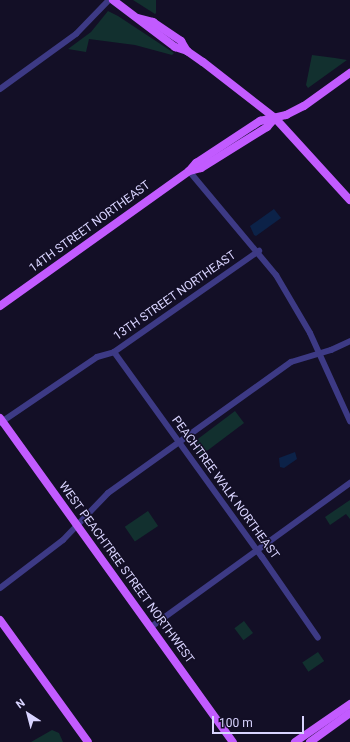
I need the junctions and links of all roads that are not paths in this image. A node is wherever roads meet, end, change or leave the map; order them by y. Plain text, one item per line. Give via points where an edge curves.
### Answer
1 (109, 0) edge
2 (114, 0) edge
3 (349, 75) edge
4 (0, 89) edge
5 (274, 118) junction
6 (189, 171) junction
7 (350, 200) edge
8 (259, 251) junction
9 (3, 304) edge
10 (0, 310) edge
11 (350, 341) edge
12 (114, 352) junction
13 (320, 353) junction
14 (1, 421) edge
15 (350, 421) edge
16 (179, 442) junction
17 (350, 483) edge
18 (78, 526) junction
19 (258, 550) junction
20 (0, 588) edge
21 (0, 620) edge
22 (150, 628) junction
23 (318, 638) dead end
24 (350, 704) edge
25 (350, 713) edge
26 (88, 742) edge
27 (233, 742) edge
28 (295, 742) edge
29 (310, 742) edge

1 - 4 street via 76,34
2 - 5 main road via 147,28 175,47 187,51
3 - 5 main road, 14TH STREET NORTHEAST via 300,108
5 - 6 main road, 14TH STREET NORTHEAST via 267,127 253,136 201,168
5 - 7 main road
6 - 8 street
6 - 9 main road, 14TH STREET NORTHEAST
8 - 12 street, 13TH STREET NORTHEAST
8 - 13 street via 276,275
9 - 10 main road, 14TH STREET NORTHEAST
11 - 13 street
12 - 14 street, 13TH STREET NORTHEAST via 97,357
12 - 16 street, PEACHTREE WALK NORTHEAST
13 - 15 street
13 - 16 street via 292,362
14 - 18 main road, WEST PEACHTREE STREET NORTHWEST
16 - 18 street via 108,493
16 - 19 street, PEACHTREE WALK NORTHEAST
17 - 19 street
18 - 20 street
18 - 22 main road, WEST PEACHTREE STREET NORTHWEST
19 - 22 street
19 - 23 street, PEACHTREE WALK NORTHEAST
21 - 26 main road
22 - 27 main road, WEST PEACHTREE STREET NORTHWEST
24 - 28 main road
25 - 29 main road

